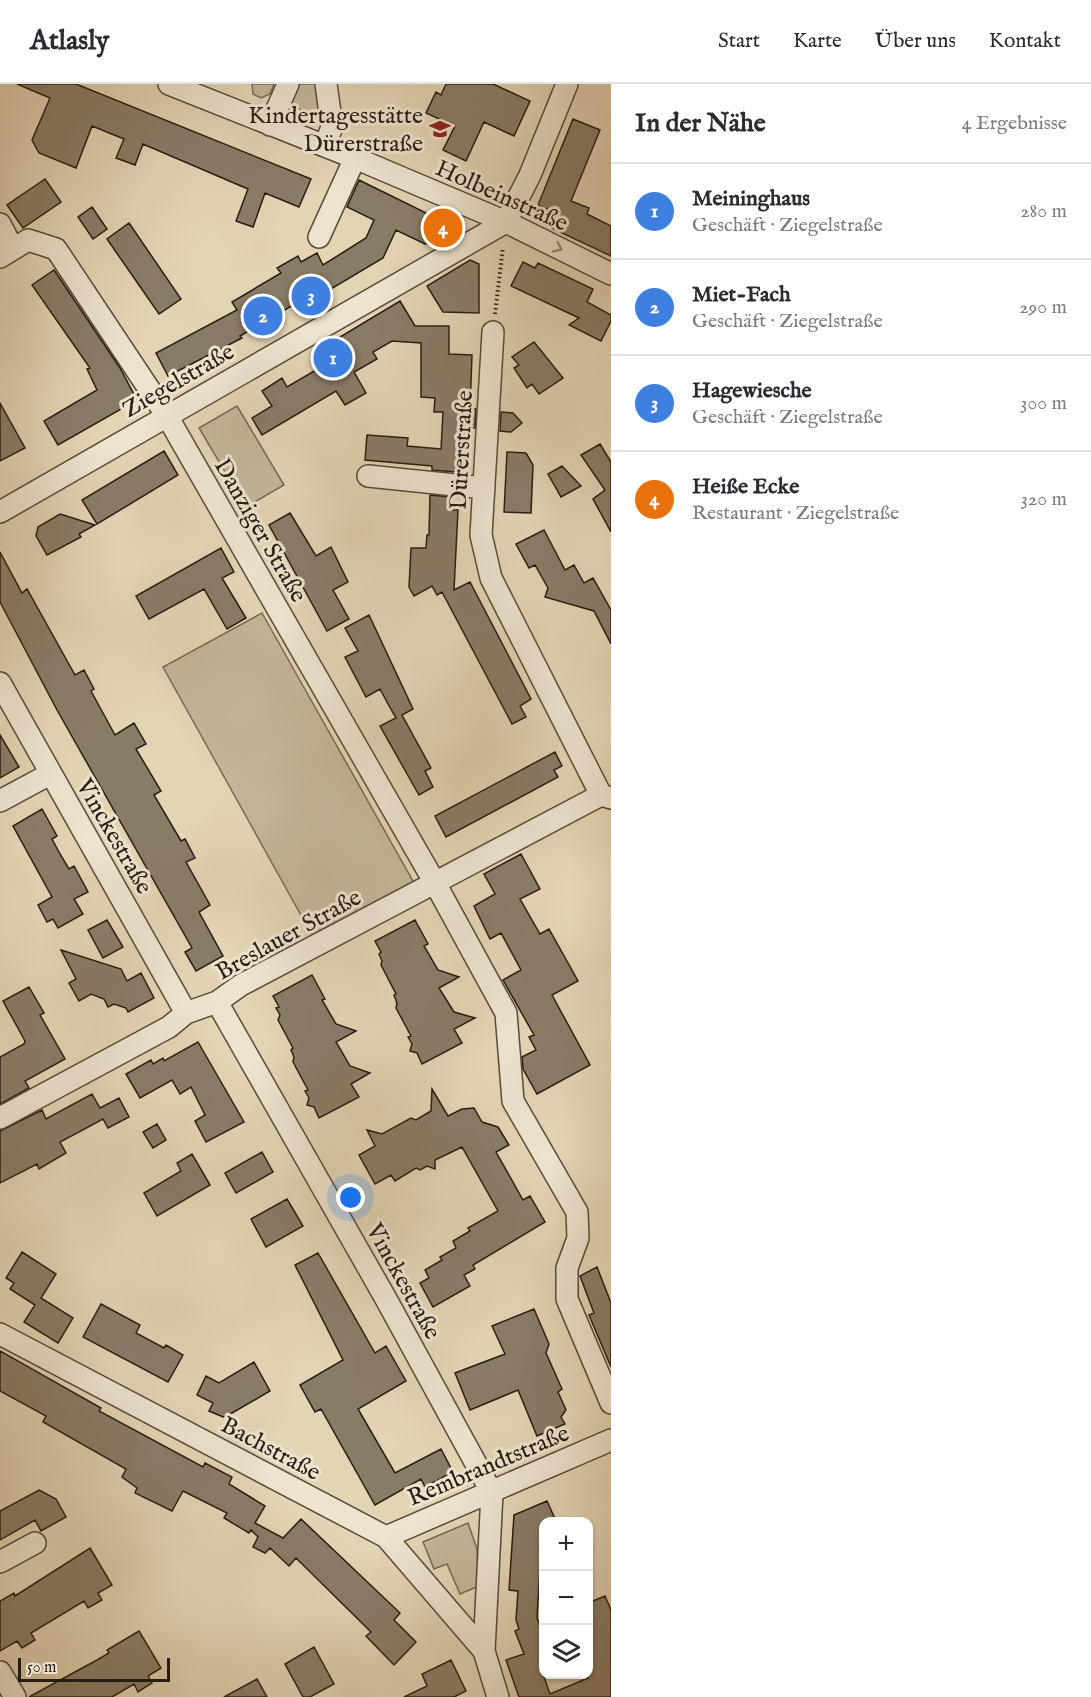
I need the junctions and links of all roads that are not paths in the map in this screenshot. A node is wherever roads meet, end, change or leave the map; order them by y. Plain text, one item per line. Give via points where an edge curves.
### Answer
1 (169, 84) edge
2 (288, 84) edge
3 (326, 84) edge
4 (567, 84) edge
5 (270, 125) junction
6 (325, 145) junction
7 (355, 158) junction
8 (506, 222) junction
9 (0, 224) edge
10 (319, 237) dead end
11 (7, 253) edge
12 (611, 274) edge
13 (493, 332) road end
14 (166, 416) junction
15 (368, 476) dead end
16 (484, 488) junction
17 (0, 512) edge
18 (0, 683) edge
19 (50, 774) junction
20 (606, 796) edge
21 (0, 801) edge
22 (435, 883) junction
23 (217, 1002) junction
24 (186, 1013) junction
25 (0, 1118) edge
26 (0, 1334) edge
27 (611, 1402) edge
28 (611, 1440) edge
29 (492, 1493) junction
30 (386, 1537) junction
31 (35, 1543) dead end
32 (0, 1562) edge
33 (484, 1651) junction
34 (0, 1672) edge
35 (15, 1697) edge
36 (498, 1697) edge

1 - 5 street, Holbeinstraße
2 - 5 street
3 - 6 street via 332,127
4 - 8 street via 530,176
5 - 6 street, Holbeinstraße
6 - 7 street, Holbeinstraße
7 - 8 street, Holbeinstraße
7 - 10 street
8 -> 12 street, Holbeinstraße
8 - 14 street, Ziegelstraße
9 - 11 street, Danziger Straße
11 - 14 street, Danziger Straße via 28,240 56,249
13 - 16 street, Dürerstraße
14 - 17 street, Ziegelstraße
14 - 22 street, Danziger Straße
15 - 16 street
16 - 20 street, Dürerstraße via 481,535 491,578
18 - 19 street, Vinckestraße
19 - 21 street
19 - 24 street, Vinckestraße
20 - 22 street, Breslauer Straße
22 - 23 street, Breslauer Straße via 241,985
22 - 27 street, Danziger Straße via 506,1012 513,1101 577,1212 578,1238 567,1268 567,1299
23 - 24 street, Breslauer Straße
23 - 29 street, Vinckestraße
24 - 25 street, Breslauer Straße via 169,1027
26 - 30 street, Bachstraße
28 - 29 street, Rembrandtstraße
29 - 30 street, Rembrandtstraße
29 - 33 street, Bachstraße
30 - 33 street, Bachstraße
31 - 32 street
33 - 36 street, Bachstraße
34 - 35 street

